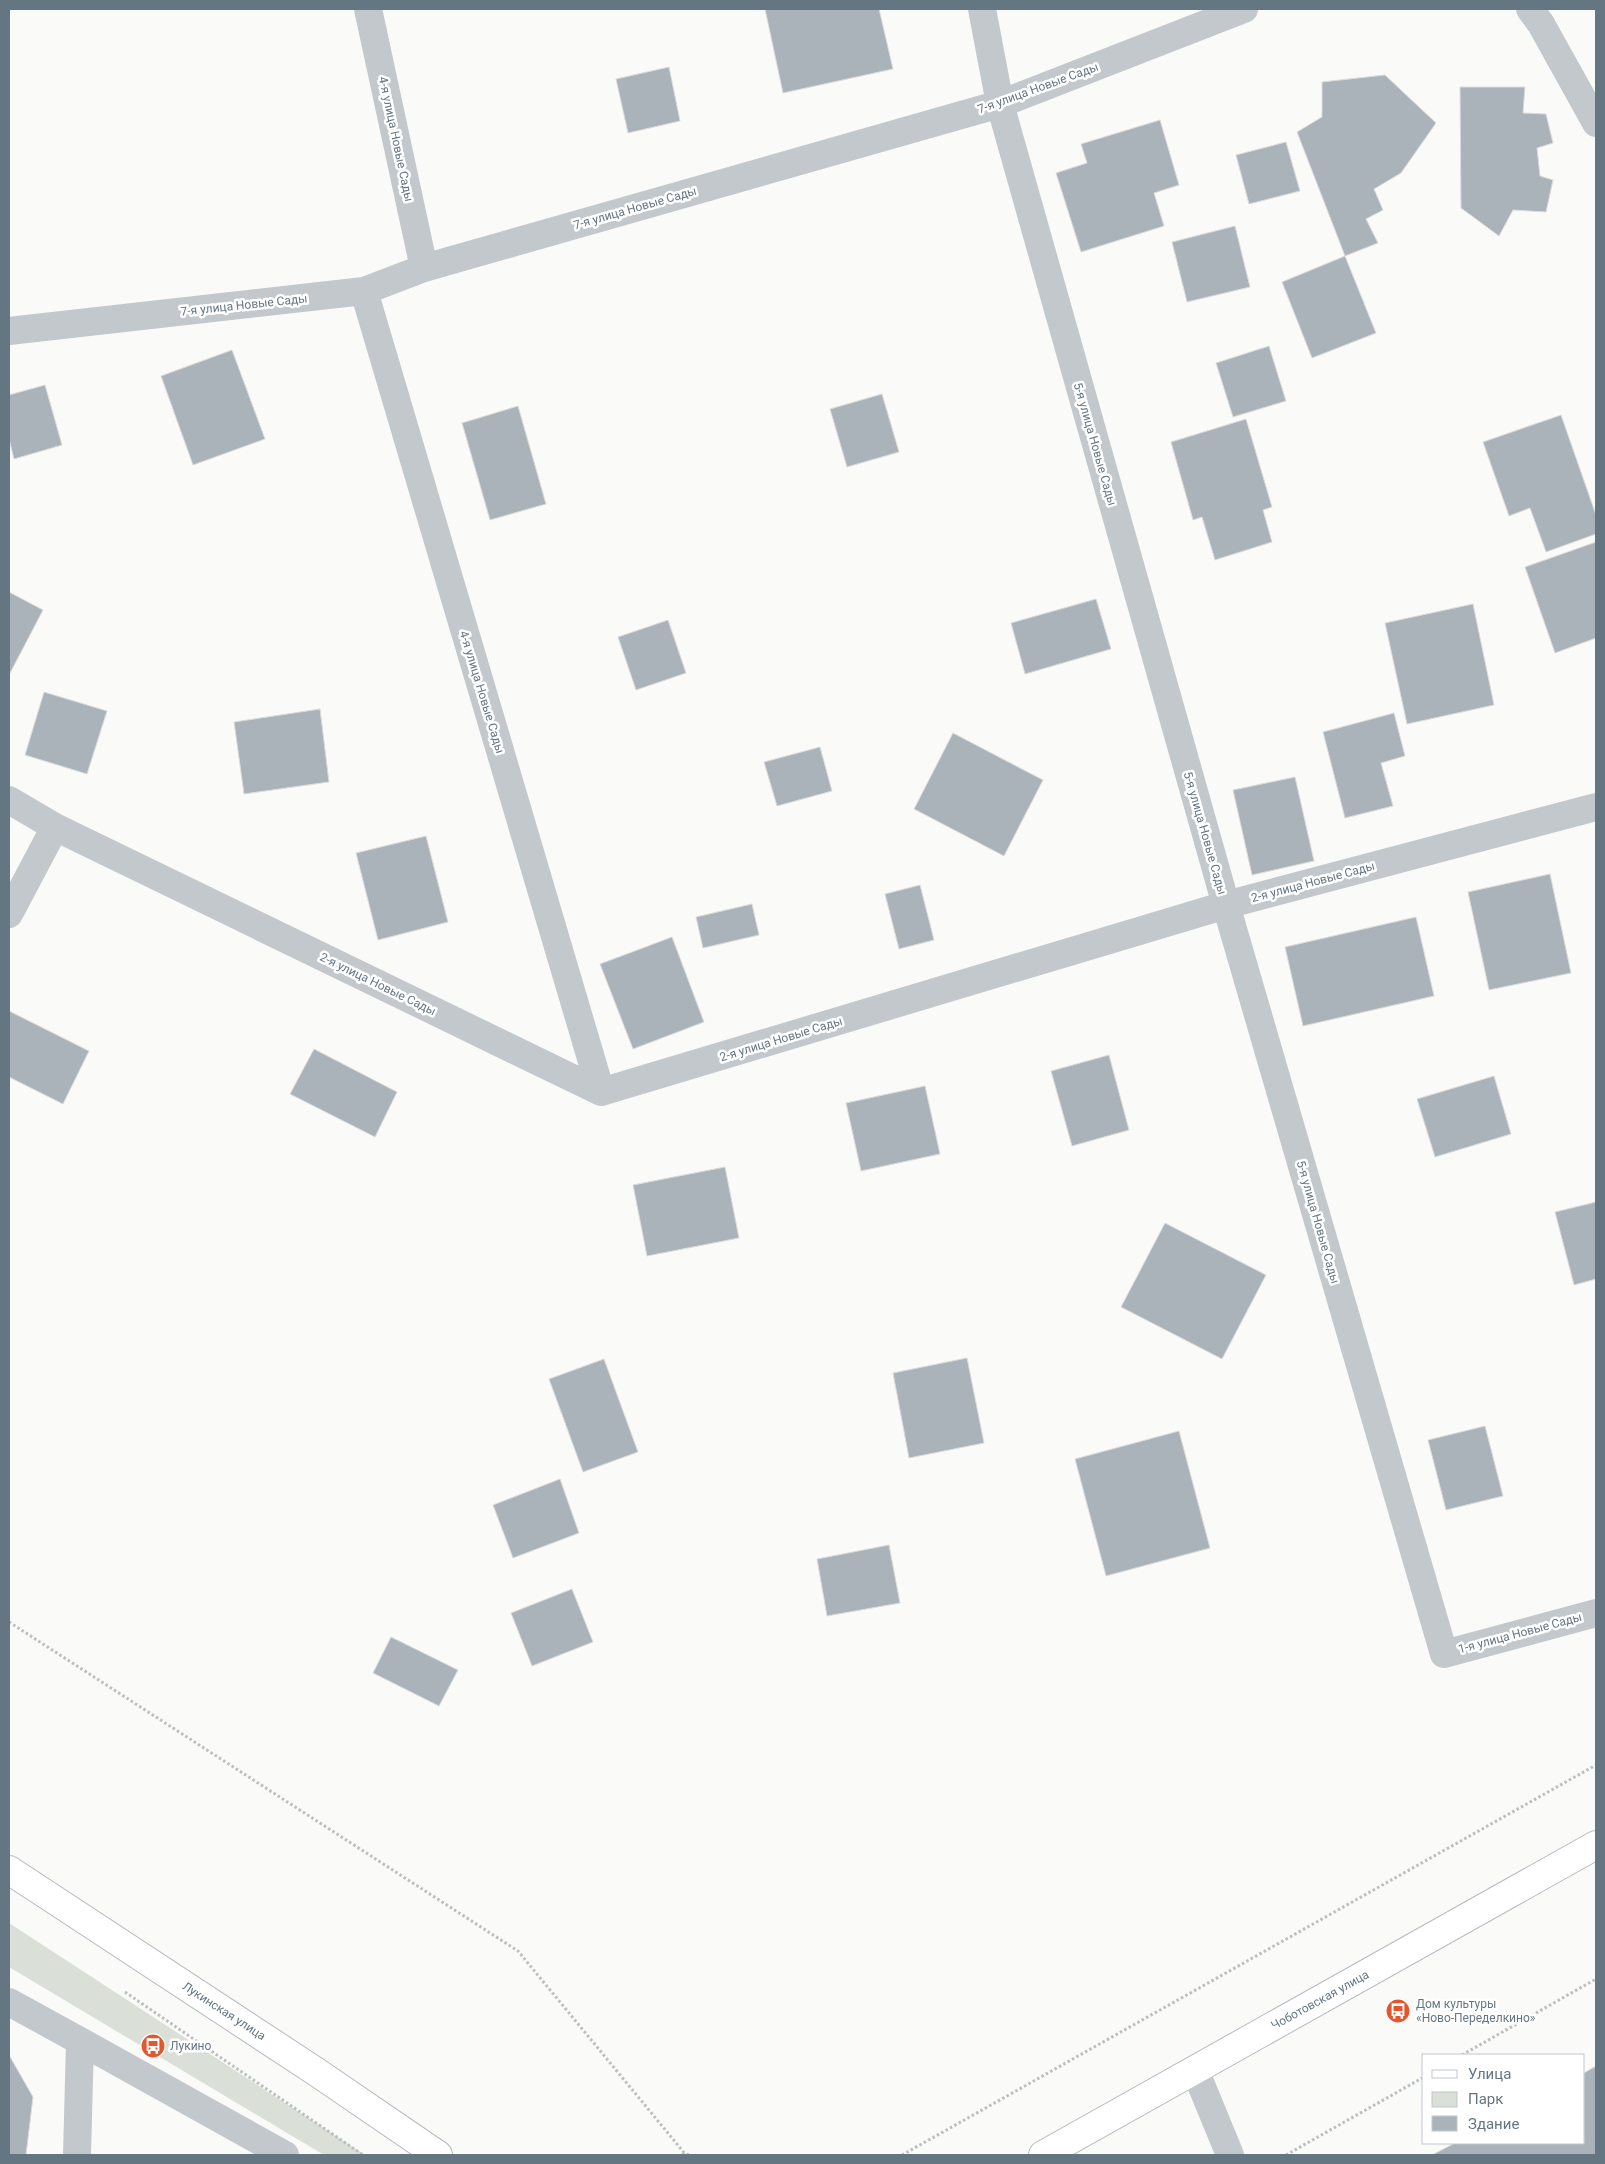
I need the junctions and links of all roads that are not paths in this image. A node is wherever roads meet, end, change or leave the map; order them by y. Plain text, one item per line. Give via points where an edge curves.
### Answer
1 (368, 9) edge
2 (982, 9) edge
3 (1244, 9) edge
4 (1530, 9) edge
5 (1000, 104) junction
6 (1596, 123) edge
7 (424, 268) junction
8 (364, 291) junction
9 (9, 331) edge
10 (9, 800) edge
11 (1596, 807) edge
12 (55, 827) junction
13 (1226, 905) junction
14 (9, 914) edge
15 (601, 1092) junction
16 (1596, 1612) edge
17 (1444, 1654) joint
18 (1596, 1845) edge
19 (9, 1870) edge
20 (9, 2002) edge
21 (80, 2041) junction
22 (1195, 2070) junction
23 (77, 2155) edge
24 (285, 2155) edge
25 (438, 2155) edge
26 (1043, 2155) edge
27 (1230, 2155) edge

1 - 7 street, 4-я улица Новые Сады
2 - 5 street, 5-я улица Новые Сады
3 - 5 street, 7-я улица Новые Сады
4 - 6 street
5 - 7 street, 7-я улица Новые Сады
5 - 13 street, 5-я улица Новые Сады
7 - 8 street, 7-я улица Новые Сады
8 - 9 street, 7-я улица Новые Сады
8 - 15 street, 4-я улица Новые Сады
10 - 12 street, 2-я улица Новые Сады
11 - 13 street, 2-я улица Новые Сады
12 - 14 street
12 - 15 street, 2-я улица Новые Сады
13 - 15 street, 2-я улица Новые Сады
13 - 17 street, 5-я улица Новые Сады
16 - 17 street, 1-я улица Новые Сады
18 - 22 main road, Чоботовская улица
19 - 25 main road, Лукинская улица
20 - 21 street
21 - 23 street
21 - 24 street
22 - 26 main road, Чоботовская улица
22 - 27 street

